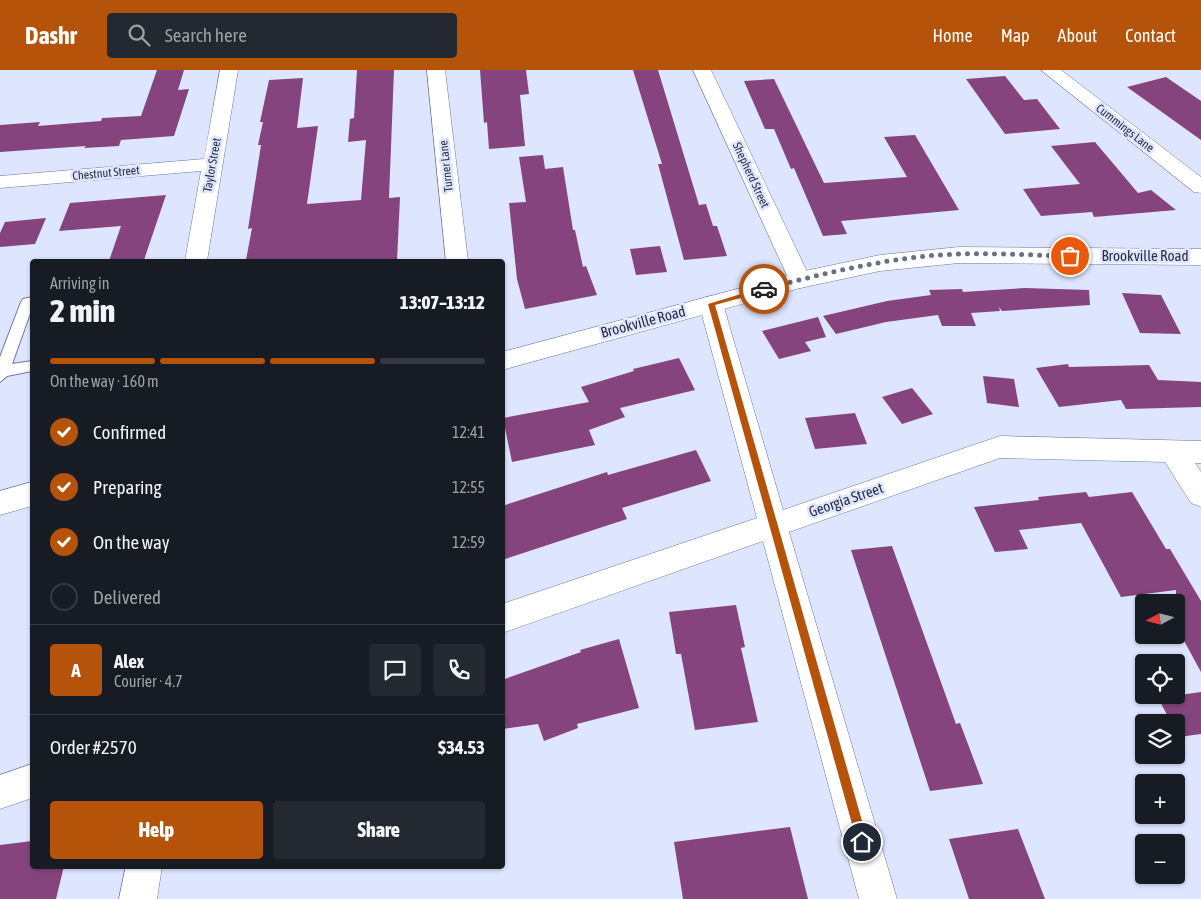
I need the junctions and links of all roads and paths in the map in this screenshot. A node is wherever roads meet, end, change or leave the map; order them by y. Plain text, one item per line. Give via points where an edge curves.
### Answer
1 (229, 70) edge
2 (436, 70) edge
3 (702, 70) edge
4 (1050, 70) edge
5 (212, 164) junction
6 (0, 182) edge
7 (1201, 187) edge
8 (1201, 257) edge
9 (196, 259) edge
10 (457, 259) edge
11 (800, 280) junction
12 (30, 302) edge
13 (711, 304) junction
14 (505, 360) edge
15 (30, 367) edge
16 (1, 374) edge
17 (1172, 451) junction
18 (1201, 452) edge
19 (30, 495) edge
20 (1201, 495) edge
21 (0, 503) edge
22 (772, 525) junction
23 (505, 618) edge
24 (30, 782) edge
25 (0, 792) edge
26 (143, 869) edge
27 (138, 899) edge
28 (878, 899) edge

1 - 5 street, Taylor Street
2 - 10 street, Turner Lane
3 - 11 street, Shepherd Street
4 - 7 street, Cummings Lane
5 - 6 street, Chestnut Street
5 - 9 street, Taylor Street
8 - 11 street, Brookville Road via 959,255 880,263
11 - 13 street, Brookville Road
12 - 16 lane
13 - 14 street, Brookville Road
13 - 22 street
15 - 16 lane
17 - 18 street, Georgia Street
17 - 20 street
17 - 22 street, Georgia Street via 1000,446
19 - 21 street
22 - 23 street, Georgia Street
22 - 28 street
24 - 25 street
26 - 27 street

